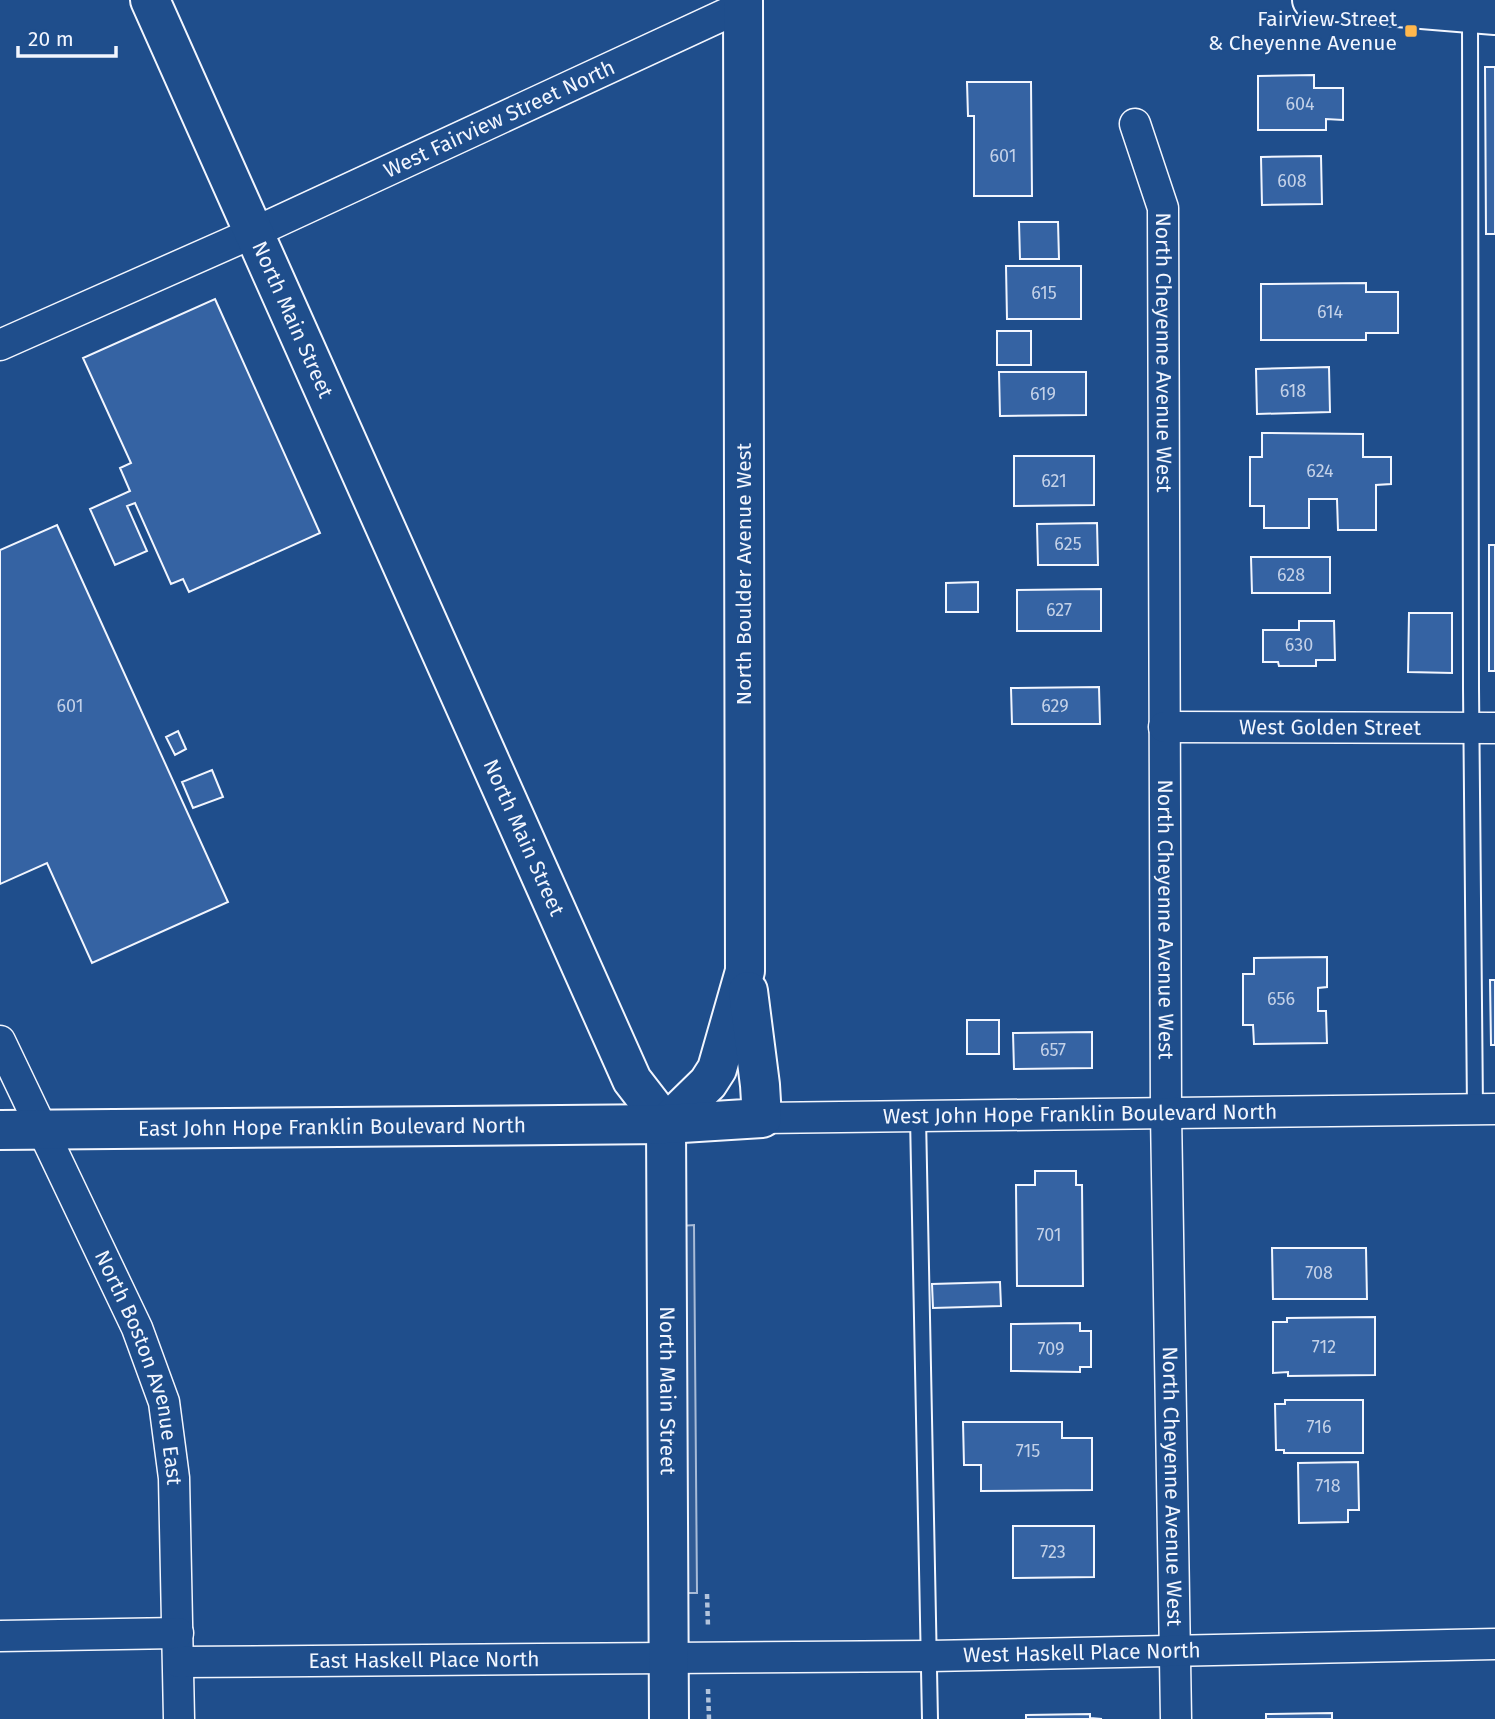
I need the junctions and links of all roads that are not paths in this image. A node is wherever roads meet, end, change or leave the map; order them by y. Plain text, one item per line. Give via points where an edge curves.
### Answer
1 (150, 0) edge
2 (1312, 0) edge
3 (743, 3) edge
4 (1482, 13) edge
5 (1135, 124) dead end
6 (255, 232) junction
7 (0, 345) edge
8 (1164, 727) junction
9 (1483, 728) edge
10 (745, 971) junction
11 (0, 1041) edge
12 (1485, 1109) edge
13 (1166, 1113) junction
14 (918, 1117) junction
15 (762, 1118) junction
16 (666, 1124) junction
17 (40, 1129) junction
18 (0, 1130) edge
19 (0, 1636) edge
20 (1495, 1644) edge
21 (178, 1648) junction
22 (1175, 1651) junction
23 (930, 1656) junction
24 (668, 1658) junction
25 (179, 1719) edge
26 (669, 1719) edge
27 (930, 1719) edge
28 (1176, 1719) edge

1 - 6 street, North Main Street
2 - 4 street
3 - 6 street, West Fairview Street North
3 - 10 street, North Boulder Avenue West
4 - 9 lane
5 - 8 street, North Cheyenne Avenue West via 1163,208
6 - 7 street, West Fairview Street North
6 - 16 street, North Main Street via 632,1080
8 - 9 street, West Golden Street
8 - 13 street, North Cheyenne Avenue West
9 - 12 lane
10 - 15 street
10 - 16 street, North Boulder Avenue West via 718,1069
11 - 17 street, North Boston Avenue East
12 - 13 street, West John Hope Franklin Boulevard North
13 - 14 street, West John Hope Franklin Boulevard North
13 - 22 street, North Cheyenne Avenue West
14 - 15 street, West John Hope Franklin Boulevard North
14 - 23 lane
15 - 16 street, West John Hope Franklin Boulevard North
16 - 17 street, East John Hope Franklin Boulevard North
16 - 24 street, North Main Street
17 - 18 street, East John Hope Franklin Boulevard North
17 - 21 street, North Boston Avenue East via 137,1328 164,1402 174,1478
19 - 21 street, East Haskell Place North
20 - 22 street, West Haskell Place North
21 - 24 street, East Haskell Place North
21 - 25 street, North Boston Avenue East
22 - 23 street, West Haskell Place North
22 - 28 street, North Cheyenne Avenue West
23 - 24 street, West Haskell Place North
23 - 27 lane
24 - 26 street, North Main Street

